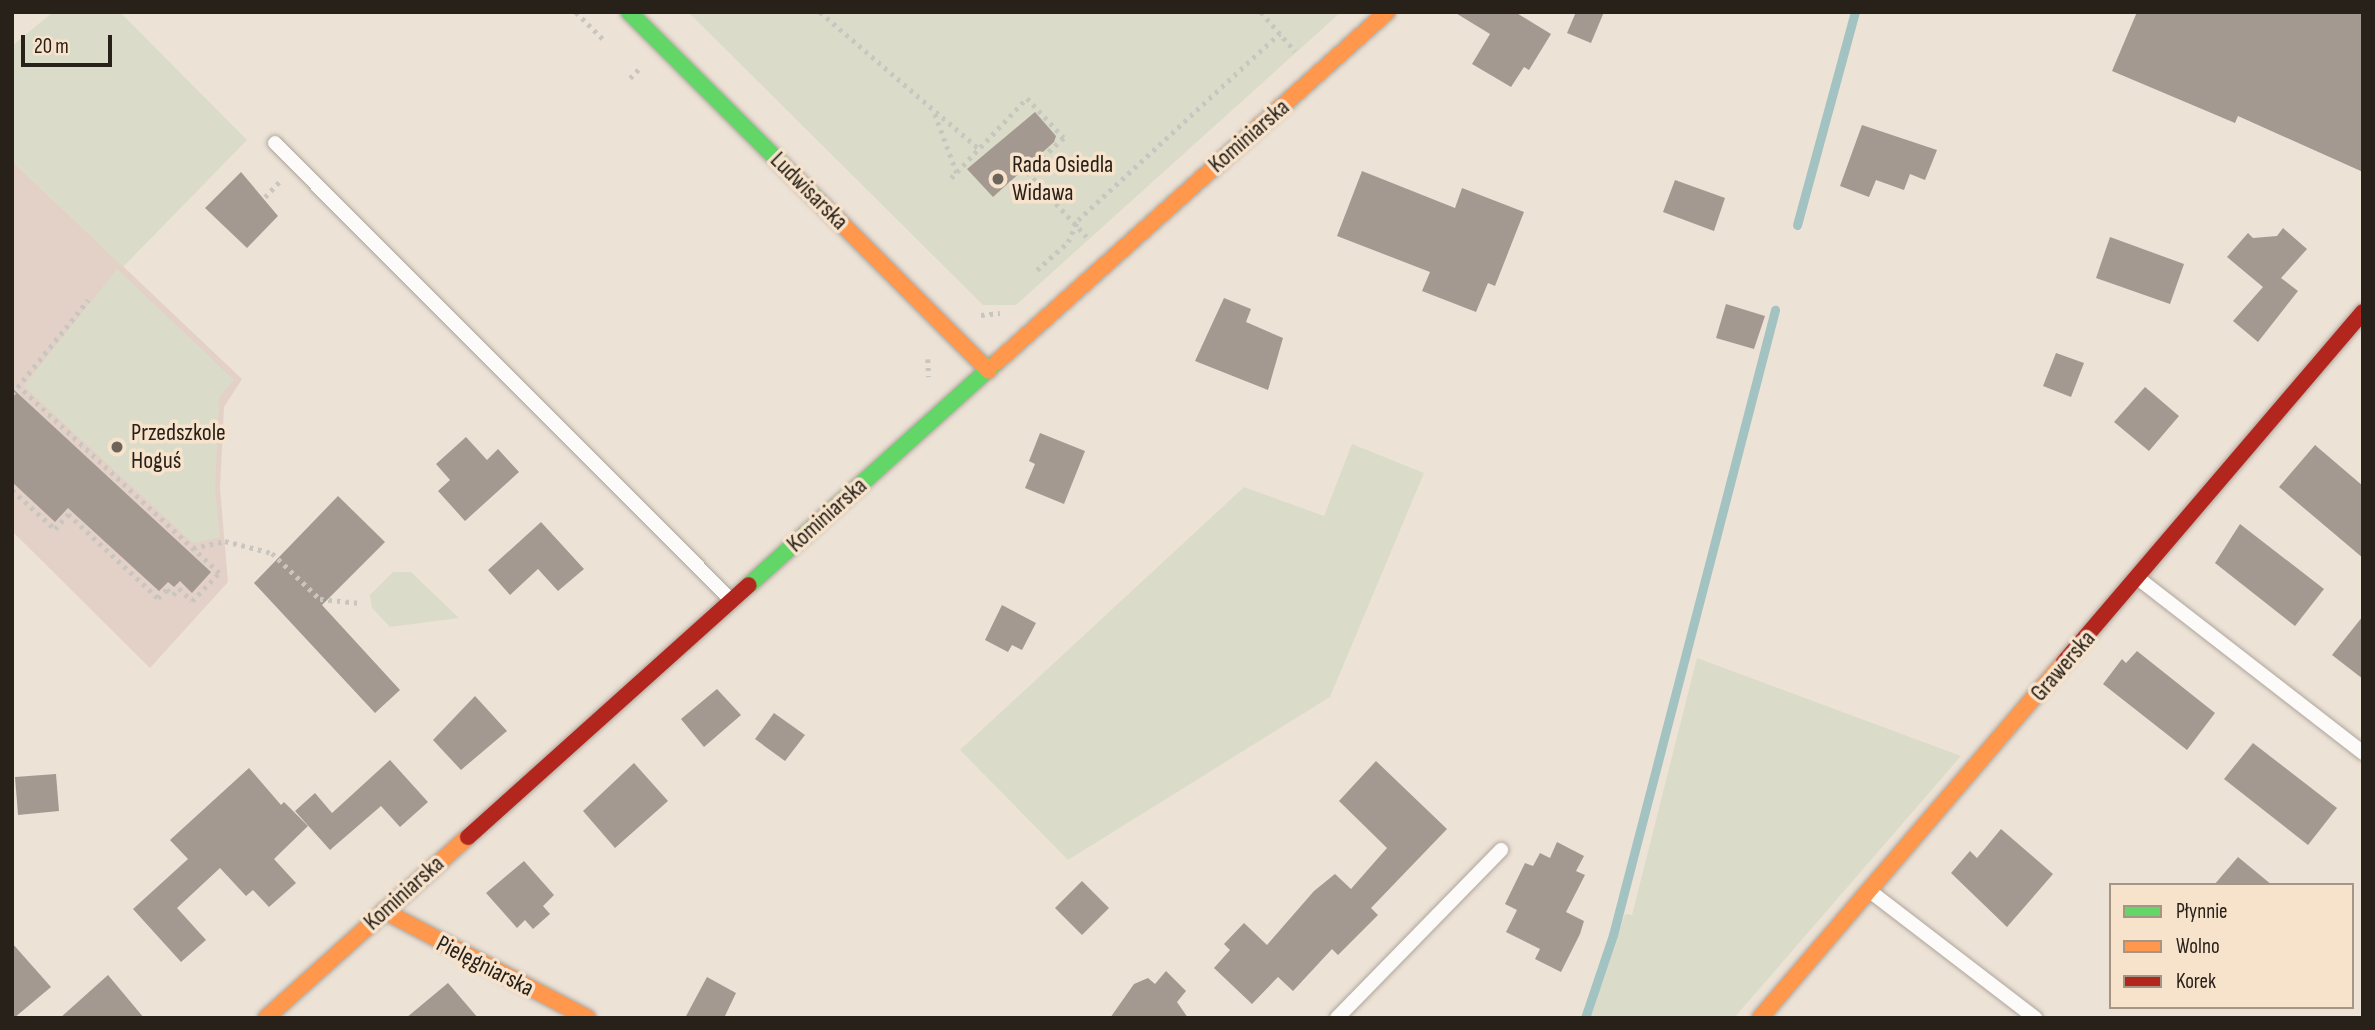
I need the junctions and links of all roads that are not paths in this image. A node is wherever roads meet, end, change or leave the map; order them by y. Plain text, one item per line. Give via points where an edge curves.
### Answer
1 (629, 12) edge
2 (1387, 12) edge
3 (275, 143) dead end
4 (2363, 312) edge
5 (989, 371) junction
6 (2138, 579) junction
7 (732, 601) junction
8 (2363, 752) edge
9 (1501, 850) dead end
10 (1867, 889) junction
11 (384, 911) junction
12 (1769, 1015) edge
13 (266, 1018) edge
14 (588, 1018) edge
15 (1337, 1018) edge
16 (2035, 1018) edge

1 - 5 street, Ludwisarska
2 - 5 street, Kominiarska
3 - 7 lane
4 - 6 street, Grawerska
5 - 7 street, Kominiarska
6 - 8 lane
6 - 10 street, Grawerska
7 - 11 street, Kominiarska
9 - 15 lane
10 - 12 street, Grawerska
10 - 16 lane
11 - 13 street, Kominiarska
11 - 14 street, Pielęgniarska

